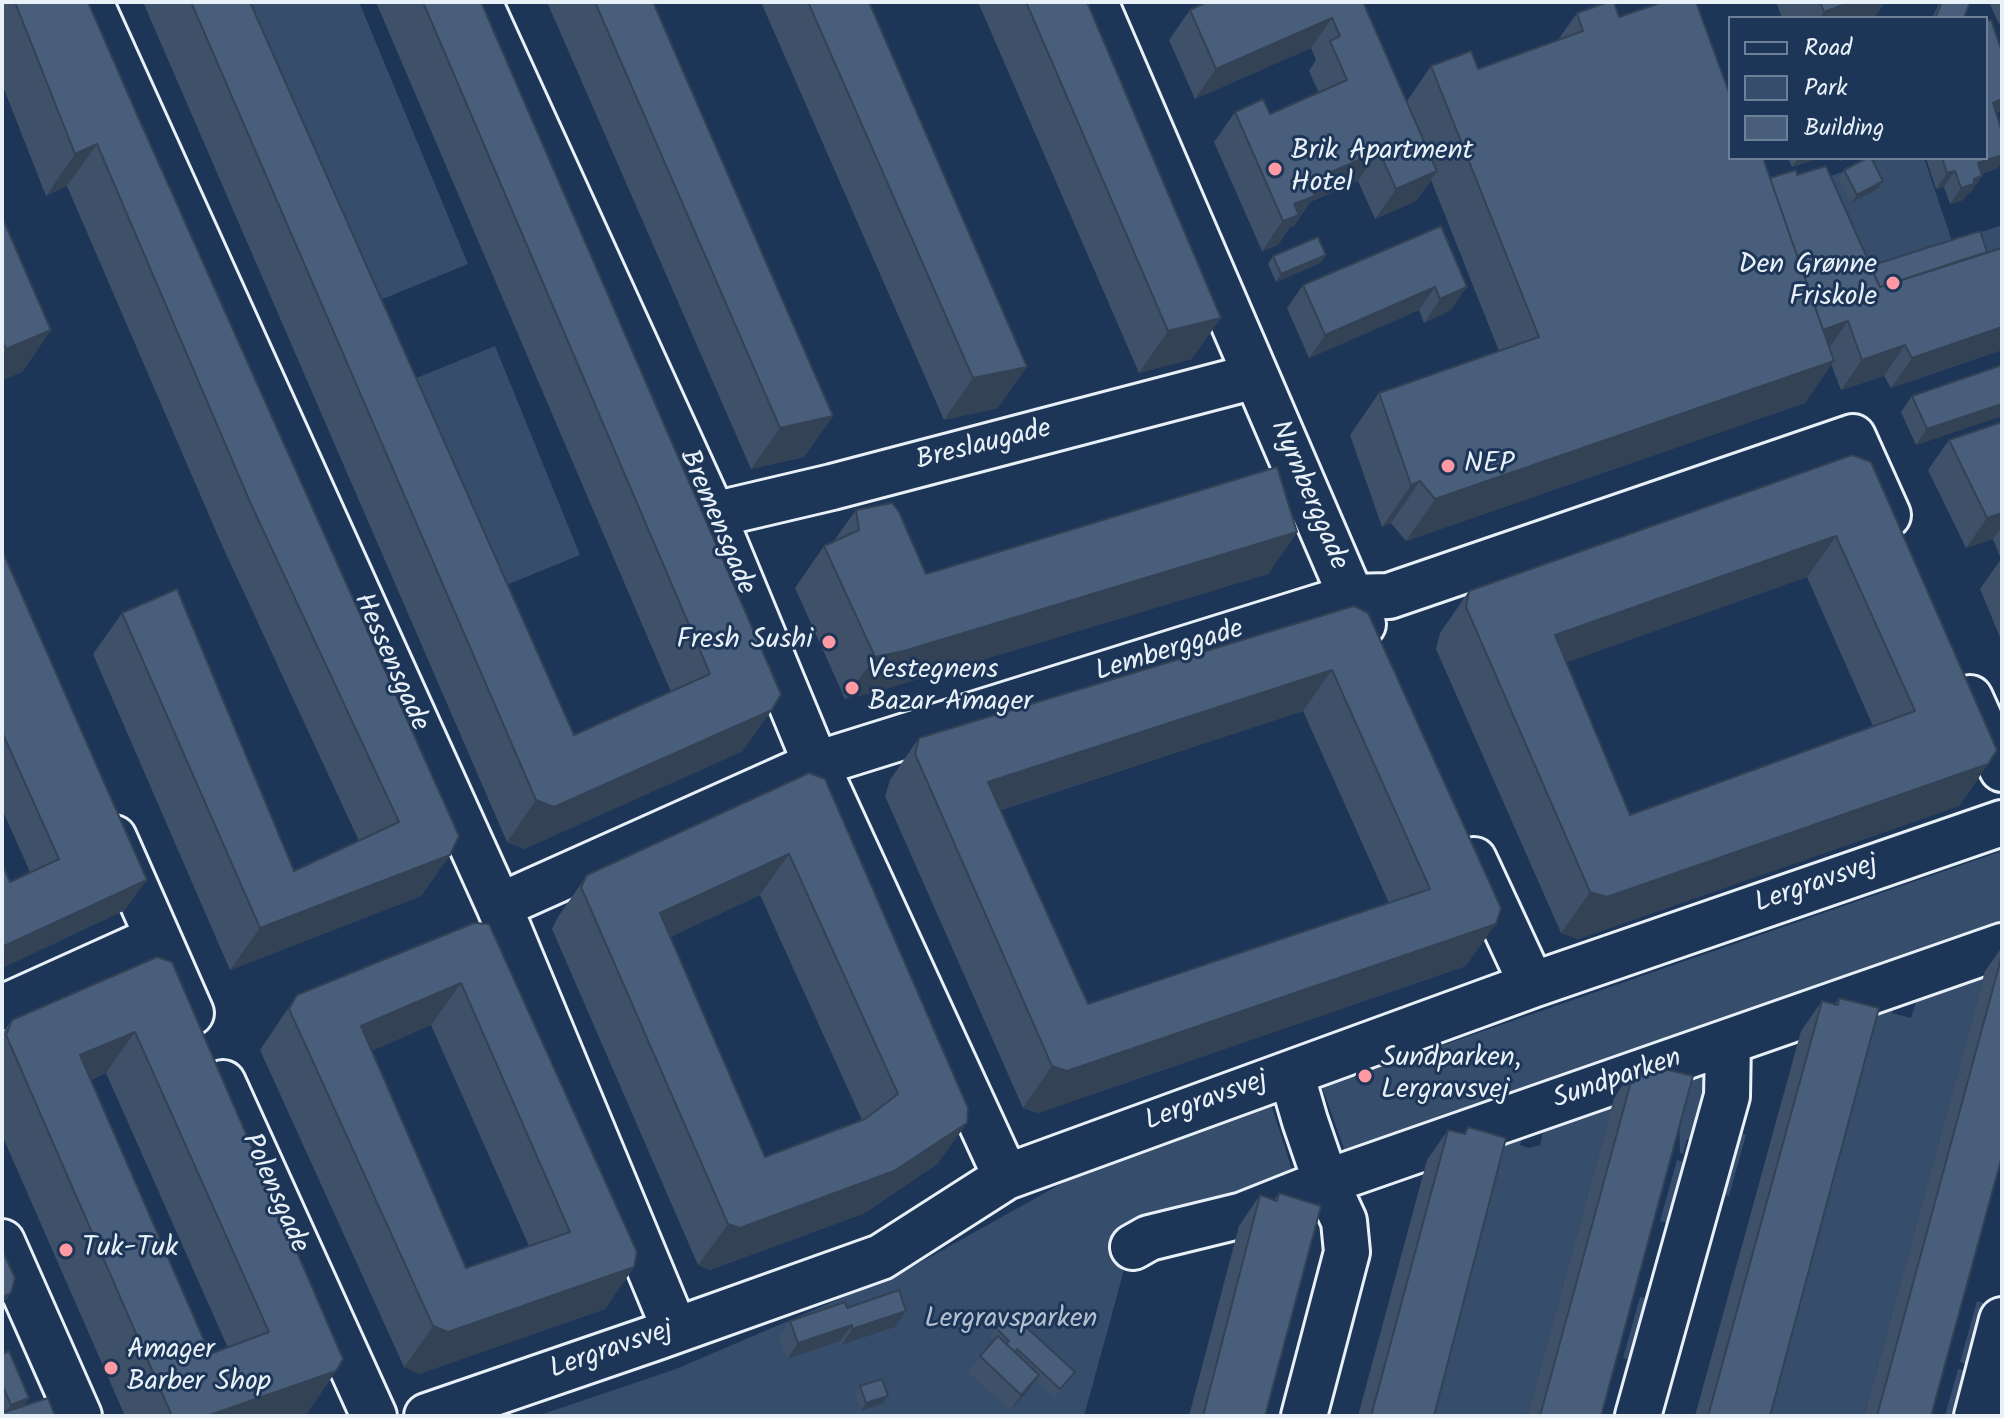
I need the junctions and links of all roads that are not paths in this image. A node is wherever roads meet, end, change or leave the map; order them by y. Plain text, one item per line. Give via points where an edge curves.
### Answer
1 (90, 2) edge
2 (479, 2) edge
3 (1095, 2) edge
4 (1255, 376) junction
5 (713, 515) junction
6 (1905, 552) edge
7 (1351, 597) junction
8 (1377, 654) edge
9 (1957, 668) edge
10 (816, 764) junction
11 (2002, 769) edge
12 (101, 807) edge
13 (2002, 823) edge
14 (1457, 825) edge
15 (499, 906) junction
16 (157, 938) junction
17 (2002, 946) edge
18 (1532, 985) junction
19 (2, 1008) edge
20 (1728, 1042) junction
21 (1291, 1073) junction
22 (1006, 1177) junction
23 (1326, 1182) junction
24 (2, 1242) edge
25 (1133, 1247) dead end
26 (2002, 1320) edge
27 (675, 1330) junction
28 (79, 1416) edge
29 (374, 1416) edge
30 (427, 1416) edge
31 (1304, 1416) edge
32 (1638, 1416) edge
33 (1977, 1416) edge

1 - 15 street, Hessensgade
2 - 5 street, Bremensgade
3 - 4 street, Nyrnberggade
4 - 5 street, Breslaugade
4 - 7 street, Nyrnberggade
5 - 10 street, Bremensgade
6 - 7 street, Lemberggade via 1853,437 1389,596
7 - 8 street, Nyrnberggade
7 - 10 street, Lemberggade
9 - 11 street
10 - 15 street, Lemberggade
10 - 22 street, Bremensgade
12 - 16 street, Polensgade
13 - 18 street, Lergravsvej
14 - 18 street
15 - 27 street, Hessensgade
16 - 19 street
16 - 29 street, Polensgade
17 - 20 street, Sundparken
18 - 21 street, Lergravsvej
20 - 23 street, Sundparken
20 - 32 street, Sundparken via 1727,1096
21 - 22 street, Lergravsvej
21 - 23 street
22 - 27 street, Lergravsvej via 881,1257
23 - 25 street, Sundparken via 1243,1215 1149,1238
23 - 31 street via 1344,1221 1347,1252
24 - 28 street
26 - 33 street
27 - 30 street, Lergravsvej

